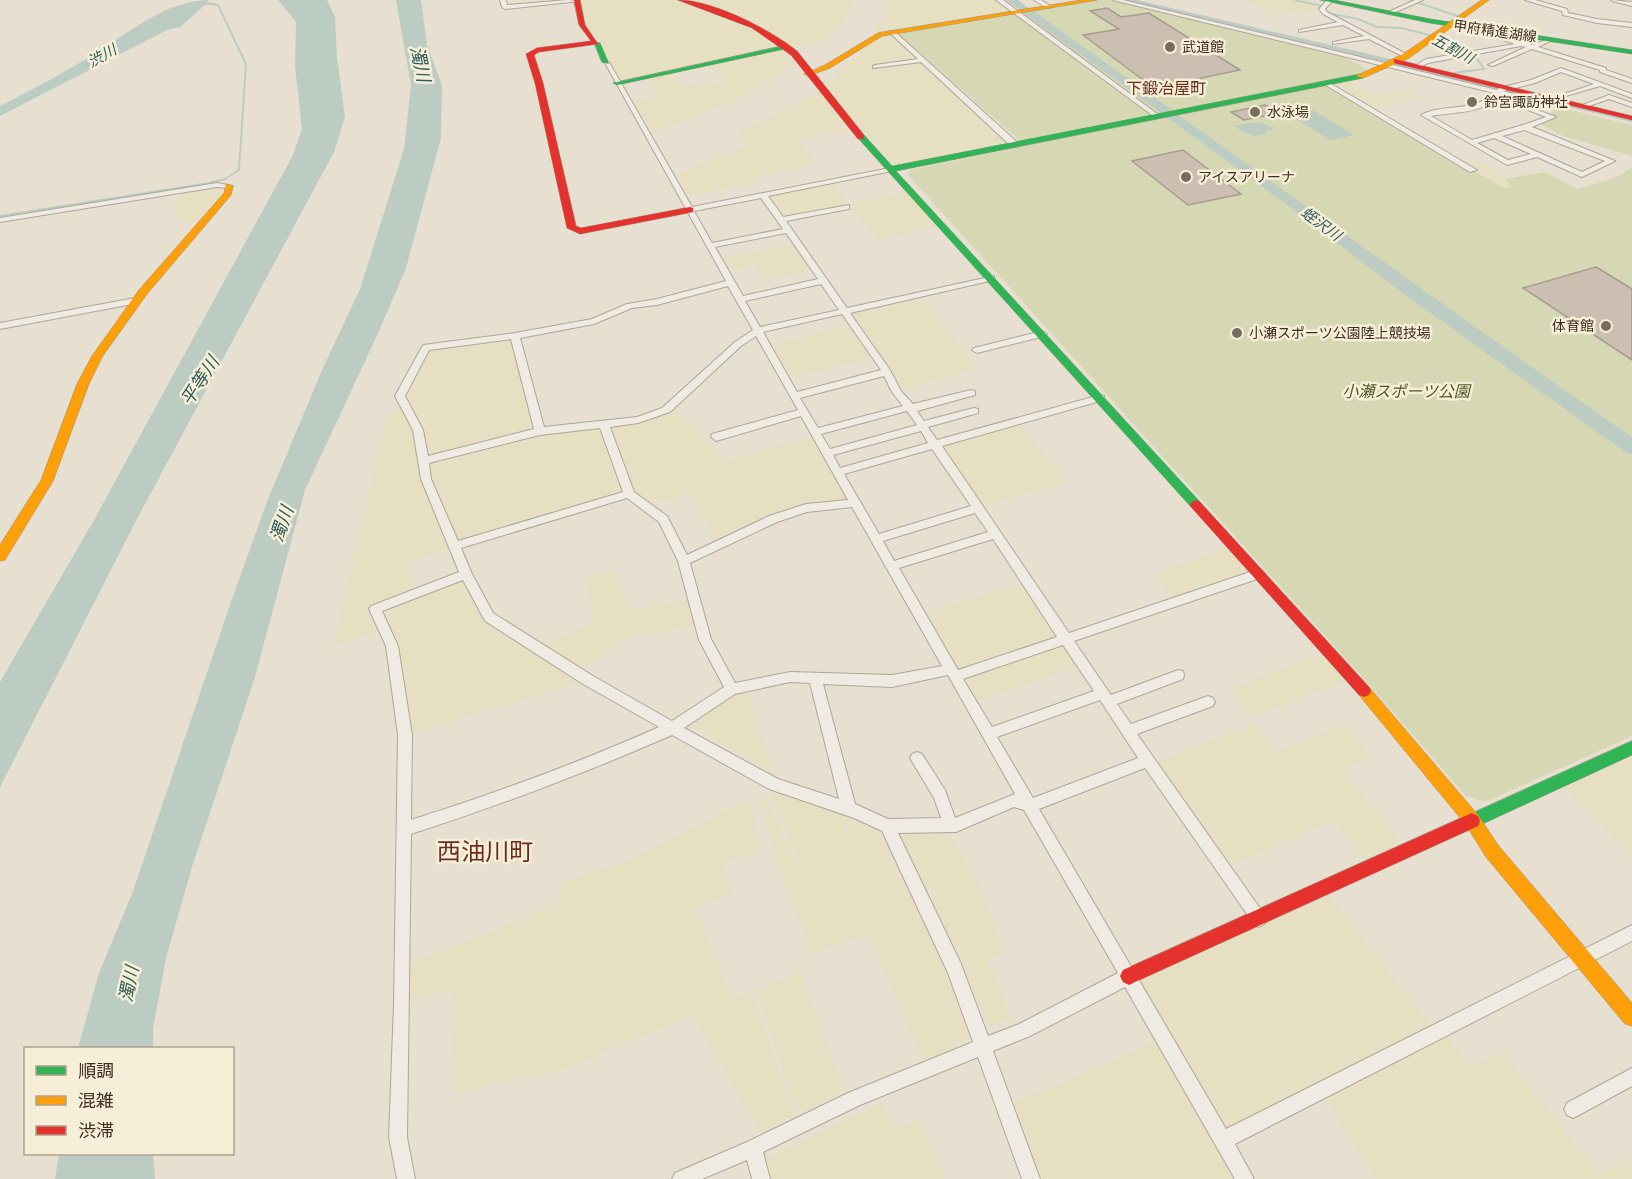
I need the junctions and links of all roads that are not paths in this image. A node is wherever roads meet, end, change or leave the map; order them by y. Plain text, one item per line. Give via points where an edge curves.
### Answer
1 (503, 0) edge
2 (681, 0) edge
3 (999, 0) edge
4 (1094, 0) edge
5 (1116, 0) edge
6 (1137, 0) edge
7 (1420, 0) edge
8 (1486, 0) edge
9 (1528, 0) edge
10 (1614, 0) edge
11 (577, 1) edge
12 (1075, 1) edge
13 (1622, 2) junction
14 (1552, 3) edge
15 (1325, 4) edge
16 (1632, 4) edge
17 (1031, 8) edge
18 (1632, 10) edge
19 (1389, 14) junction
20 (1344, 23) junction
21 (1450, 24) junction
22 (1632, 25) edge
23 (1247, 30) junction
24 (1498, 31) junction
25 (892, 32) junction
26 (1300, 32) dead end
27 (1370, 37) junction
28 (1551, 39) junction
29 (596, 43) junction
30 (1335, 43) dead end
31 (1522, 44) junction
32 (787, 47) junction
33 (1534, 48) junction
34 (1632, 52) edge
35 (923, 60) junction
36 (606, 62) joint
37 (1395, 62) junction
38 (1491, 65) dead end
39 (1418, 66) junction
40 (875, 67) dead end
41 (808, 74) junction
42 (1632, 81) edge
43 (617, 83) junction
44 (1326, 83) junction
45 (1600, 84) junction
46 (1501, 91) junction
47 (1632, 96) edge
48 (1553, 102) junction
49 (1631, 113) edge
50 (1165, 115) junction
51 (1524, 127) junction
52 (1494, 135) junction
53 (1471, 142) junction
54 (1015, 145) junction
55 (1537, 155) junction
56 (892, 169) junction
57 (1473, 170) dead end
58 (229, 186) joint
59 (764, 196) junction
60 (846, 207) dead end
61 (690, 210) junction
62 (0, 220) edge
63 (785, 225) junction
64 (710, 246) junction
65 (991, 278) junction
66 (824, 281) junction
67 (730, 283) junction
68 (741, 299) junction
69 (135, 301) junction
70 (843, 311) junction
71 (0, 326) edge
72 (757, 331) junction
73 (1042, 334) junction
74 (515, 336) junction
75 (977, 350) dead end
76 (887, 372) junction
77 (971, 393) dead end
78 (794, 396) junction
79 (1101, 398) junction
80 (910, 408) junction
81 (974, 411) dead end
82 (804, 412) junction
83 (604, 423) junction
84 (923, 426) junction
85 (540, 431) junction
86 (815, 432) junction
87 (716, 437) dead end
88 (936, 445) junction
89 (826, 453) junction
90 (423, 461) junction
91 (838, 472) junction
92 (629, 494) junction
93 (855, 502) junction
94 (979, 508) junction
95 (996, 534) junction
96 (876, 539) junction
97 (454, 546) junction
98 (0, 556) edge
99 (684, 561) junction
100 (892, 566) junction
101 (466, 574) junction
102 (1258, 574) junction
103 (1067, 639) junction
104 (954, 672) junction
105 (1178, 675) dead end
106 (815, 678) junction
107 (732, 689) junction
108 (1106, 697) junction
109 (1208, 702) dead end
110 (672, 728) junction
111 (1129, 731) junction
112 (990, 734) junction
113 (1632, 748) edge
114 (917, 758) dead end
115 (1148, 761) junction
116 (1031, 805) junction
117 (849, 810) junction
118 (1472, 820) junction
119 (950, 825) junction
120 (887, 826) junction
121 (403, 830) junction
122 (1259, 919) junction
123 (1632, 933) edge
124 (1582, 959) junction
125 (1129, 976) junction
126 (1632, 1017) edge
127 (983, 1044) junction
128 (1632, 1077) edge
129 (1573, 1109) dead end
130 (1223, 1140) junction
131 (753, 1148) junction
132 (406, 1179) edge
133 (681, 1179) edge
134 (761, 1179) edge
135 (1031, 1179) edge
136 (1245, 1179) edge

1 - 11 street via 505,7
2 - 32 street via 750,23
3 - 17 street
4 - 12 street
5 - 23 street
6 - 23 street
7 - 19 street
8 - 21 street
9 - 14 street
10 - 13 street
11 - 29 street via 582,25
12 - 17 street
13 - 16 street
13 - 18 street
14 - 22 street via 1565,14
15 - 19 street, 甲府精進湖線
15 - 20 street
17 - 25 street
17 - 50 street
19 - 21 street, 甲府精進湖線
20 - 26 street
20 - 27 street
21 - 24 street, 甲府精進湖線
21 - 37 street
23 - 37 street
24 - 28 street, 甲府精進湖線
24 - 31 street via 1493,35
25 - 35 street
25 - 41 street via 867,38 837,65
27 - 30 street
27 - 37 street
28 - 33 street
28 - 34 street, 甲府精進湖線
29 - 36 street
29 - 61 street via 530,54 572,228 580,231
31 - 33 street
31 - 39 street via 1426,61
32 - 41 street
32 - 43 street
33 - 38 street
33 - 42 street
35 - 40 street
35 - 54 street
36 - 43 street
37 - 39 street
37 - 44 street via 1366,75
37 - 46 street
39 - 46 street
41 - 56 street
43 - 61 street
44 - 50 street
44 - 57 street
45 - 46 street via 1561,70
45 - 47 street
45 - 48 street
46 - 48 street
46 - 51 street via 1552,117
46 - 53 street via 1482,106 1424,115
48 - 49 street
50 - 54 street
51 - 52 street
51 - 55 street via 1611,161 1582,175
52 - 53 street
52 - 55 street
53 - 55 street via 1507,163
54 - 56 street
56 - 59 street
56 - 65 street
58 - 62 street
58 - 69 street via 228,193
59 - 61 street
59 - 63 street
60 - 63 street
61 - 64 street
63 - 64 street
63 - 66 street
64 - 67 street
65 - 70 street
65 - 73 street
66 - 68 street
66 - 70 street
67 - 68 street
67 - 74 street via 630,306 594,321
68 - 72 street
69 - 71 street
69 - 98 street via 79,390 53,469
70 - 72 street
70 - 76 street
72 - 78 street
72 - 83 street via 666,410 638,420
73 - 75 street
73 - 79 street
74 - 85 street
74 - 90 street via 426,347 400,396 418,430
76 - 78 street
76 - 80 street
77 - 80 street
78 - 82 street
79 - 88 street
79 - 102 street
80 - 84 street
80 - 86 street
81 - 84 street
82 - 86 street
82 - 87 street
83 - 85 street
83 - 92 street
84 - 88 street
84 - 89 street
85 - 90 street
86 - 89 street
88 - 91 street
88 - 94 street
89 - 91 street
90 - 97 street via 426,479
91 - 93 street
92 - 97 street
92 - 99 street via 663,519
93 - 96 street
93 - 99 street via 806,508 773,519
94 - 95 street
94 - 96 street
95 - 100 street
95 - 103 street
96 - 100 street
97 - 101 street
99 - 107 street via 705,640
100 - 104 street
101 - 110 street via 489,617
101 - 121 street via 375,609 392,646 405,735
102 - 103 street
102 - 118 street via 1367,694
103 - 104 street
103 - 108 street
104 - 106 street via 892,681
104 - 112 street
105 - 108 street
106 - 107 street via 790,677
106 - 117 street
107 - 110 street
108 - 111 street
108 - 112 street
109 - 111 street
110 - 117 street via 774,784
110 - 121 street via 598,761
111 - 115 street
112 - 116 street
113 - 118 street
114 - 119 street via 939,795
115 - 116 street
115 - 122 street
116 - 119 street via 1014,800
116 - 125 street
117 - 120 street
118 - 122 street
118 - 124 street via 1492,851
119 - 120 street
120 - 127 street via 955,970
121 - 132 street via 398,1137
122 - 125 street
123 - 124 street
124 - 126 street
124 - 130 street
125 - 127 street via 1024,1030
125 - 130 street
127 - 131 street via 854,1098
127 - 135 street
128 - 129 street
130 - 136 street
131 - 133 street
131 - 134 street

